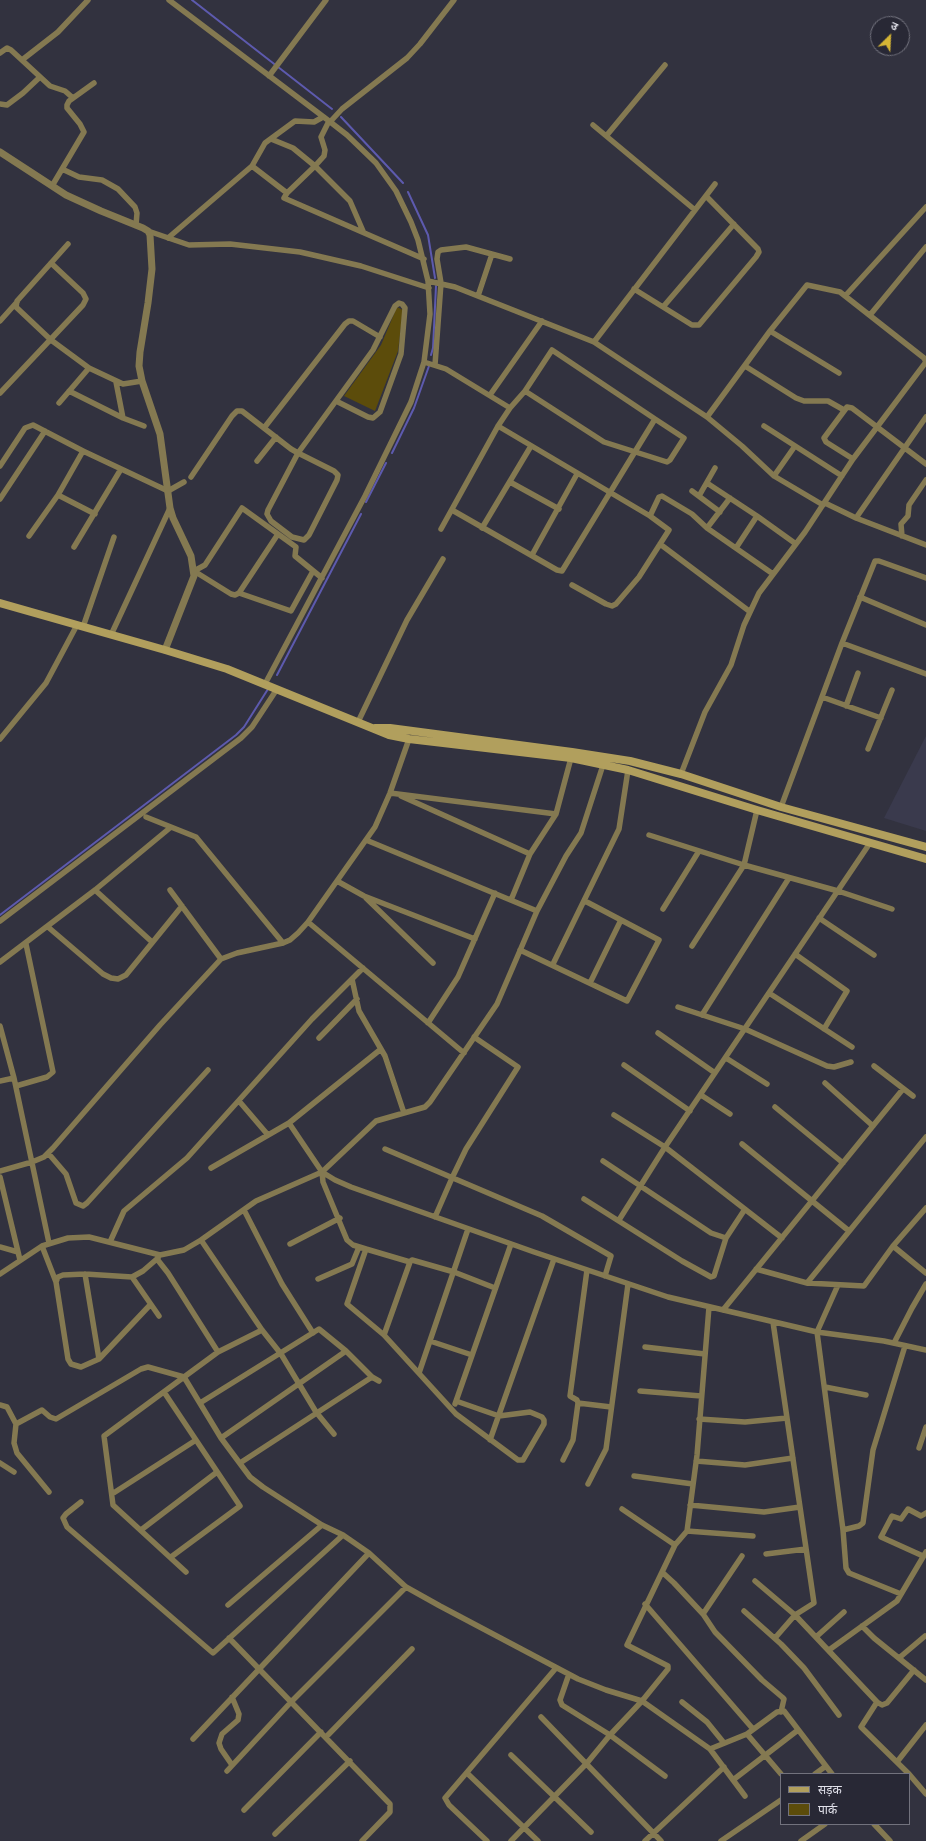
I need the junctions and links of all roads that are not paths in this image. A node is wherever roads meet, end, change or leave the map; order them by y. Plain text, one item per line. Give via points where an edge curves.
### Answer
1 (88, 0) edge
2 (169, 0) edge
3 (326, 0) edge
4 (454, 0) edge
5 (0, 53) edge
6 (22, 60) junction
7 (665, 65) dead end
8 (269, 76) junction
9 (40, 77) junction
10 (94, 83) dead end
11 (73, 98) junction
12 (0, 104) edge
13 (323, 117) junction
14 (330, 122) junction
15 (593, 125) dead end
16 (607, 135) junction
17 (271, 139) junction
18 (0, 152) edge
19 (252, 166) junction
20 (315, 166) junction
21 (62, 169) junction
22 (716, 184) dead end
23 (52, 186) junction
24 (287, 193) junction
25 (706, 196) junction
26 (926, 208) edge
27 (695, 210) junction
28 (734, 224) junction
29 (136, 225) junction
30 (148, 231) junction
31 (363, 231) junction
32 (168, 238) junction
33 (68, 244) dead end
34 (926, 247) edge
35 (492, 254) junction
36 (424, 259) junction
37 (510, 259) dead end
38 (51, 263) junction
39 (428, 281) junction
40 (441, 283) junction
41 (429, 288) junction
42 (634, 289) junction
43 (846, 295) junction
44 (478, 296) junction
45 (17, 302) junction
46 (663, 307) junction
47 (870, 315) junction
48 (0, 321) edge
49 (542, 321) junction
50 (770, 330) junction
51 (380, 337) junction
52 (51, 340) junction
53 (594, 342) junction
54 (424, 362) junction
55 (926, 362) edge
56 (435, 365) junction
57 (745, 366) junction
58 (89, 368) junction
59 (839, 373) dead end
60 (142, 381) junction
61 (116, 382) junction
62 (525, 391) junction
63 (69, 392) junction
64 (0, 394) edge
65 (490, 396) junction
66 (336, 401) junction
67 (59, 403) dead end
68 (510, 408) junction
69 (844, 410) junction
70 (707, 417) junction
71 (926, 417) edge
72 (123, 418) junction
73 (656, 419) junction
74 (144, 426) dead end
75 (498, 426) junction
76 (764, 426) dead end
77 (877, 426) junction
78 (264, 428) junction
79 (45, 431) junction
80 (276, 437) junction
81 (531, 446) junction
82 (795, 446) junction
83 (904, 447) junction
84 (83, 450) junction
85 (636, 452) junction
86 (298, 453) junction
87 (853, 459) junction
88 (257, 461) dead end
89 (926, 464) edge
90 (0, 466) edge
91 (715, 468) dead end
92 (121, 469) junction
93 (577, 474) junction
94 (774, 476) junction
95 (842, 476) junction
96 (191, 477) dead end
97 (926, 480) edge
98 (184, 482) dead end
99 (510, 482) junction
100 (707, 483) junction
101 (168, 491) junction
102 (692, 491) dead end
103 (610, 493) junction
104 (58, 495) junction
105 (699, 496) junction
106 (730, 498) junction
107 (0, 500) edge
108 (824, 504) junction
109 (170, 508) junction
110 (559, 509) junction
111 (452, 510) junction
112 (720, 512) junction
113 (95, 514) junction
114 (650, 516) junction
115 (757, 516) junction
116 (856, 518) junction
117 (482, 528) junction
118 (707, 528) junction
119 (441, 529) dead end
120 (278, 534) junction
121 (29, 536) dead end
122 (902, 536) junction
123 (114, 537) dead end
124 (660, 544) junction
125 (796, 544) junction
126 (926, 546) edge
127 (74, 547) dead end
128 (736, 548) junction
129 (532, 555) junction
130 (443, 559) dead end
131 (194, 570) junction
132 (313, 571) junction
133 (773, 574) junction
134 (322, 578) junction
135 (926, 578) edge
136 (572, 585) dead end
137 (239, 593) junction
138 (860, 597) junction
139 (0, 603) edge
140 (749, 611) junction
141 (80, 626) junction
142 (926, 626) edge
143 (111, 635) junction
144 (842, 643) junction
145 (165, 650) junction
146 (858, 673) dead end
147 (926, 674) edge
148 (265, 684) junction
149 (277, 689) junction
150 (892, 690) dead end
151 (822, 697) junction
152 (846, 706) junction
153 (881, 718) junction
154 (358, 722) junction
155 (371, 728) junction
156 (0, 739) edge
157 (409, 739) junction
158 (868, 750) dead end
159 (571, 758) junction
160 (603, 765) junction
161 (628, 770) junction
162 (681, 774) junction
163 (393, 793) junction
164 (781, 807) junction
165 (757, 810) junction
166 (556, 814) junction
167 (146, 817) dead end
168 (171, 827) junction
169 (649, 835) dead end
170 (366, 840) junction
171 (870, 843) junction
172 (926, 847) edge
173 (700, 851) junction
174 (530, 854) junction
175 (926, 859) edge
176 (744, 865) junction
177 (789, 878) junction
178 (337, 881) junction
179 (95, 890) junction
180 (170, 890) dead end
181 (838, 891) junction
182 (495, 893) junction
183 (364, 896) junction
184 (511, 900) junction
185 (585, 901) junction
186 (182, 906) junction
187 (663, 909) dead end
188 (892, 909) dead end
189 (537, 911) junction
190 (819, 918) junction
191 (621, 920) junction
192 (0, 921) edge
193 (308, 922) junction
194 (48, 927) junction
195 (475, 939) junction
196 (152, 942) junction
197 (283, 943) junction
198 (26, 944) junction
199 (692, 946) dead end
200 (520, 950) junction
201 (795, 954) junction
202 (874, 955) dead end
203 (221, 959) junction
204 (0, 962) edge
205 (433, 963) dead end
206 (553, 964) junction
207 (363, 968) junction
208 (352, 979) junction
209 (590, 983) junction
210 (769, 993) junction
211 (357, 999) junction
212 (678, 1006) dead end
213 (702, 1015) junction
214 (428, 1023) junction
215 (0, 1026) edge
216 (824, 1029) junction
217 (745, 1030) junction
218 (658, 1033) dead end
219 (474, 1037) junction
220 (318, 1038) dead end
221 (852, 1047) dead end
222 (381, 1049) junction
223 (464, 1053) junction
224 (726, 1058) junction
225 (851, 1062) dead end
226 (624, 1065) dead end
227 (874, 1066) dead end
228 (208, 1070) dead end
229 (715, 1073) junction
230 (14, 1078) junction
231 (0, 1081) edge
232 (825, 1083) dead end
233 (767, 1084) dead end
234 (16, 1086) junction
235 (903, 1089) junction
236 (700, 1095) junction
237 (913, 1096) dead end
238 (239, 1101) junction
239 (775, 1108) dead end
240 (690, 1111) junction
241 (404, 1113) junction
242 (730, 1114) dead end
243 (614, 1115) dead end
244 (289, 1123) junction
245 (873, 1126) junction
246 (268, 1136) junction
247 (926, 1137) edge
248 (742, 1144) dead end
249 (665, 1148) junction
250 (385, 1149) dead end
251 (48, 1153) junction
252 (604, 1161) dead end
253 (32, 1162) junction
254 (843, 1163) junction
255 (210, 1168) dead end
256 (0, 1170) edge
257 (322, 1172) junction
258 (0, 1178) edge
259 (452, 1178) junction
260 (641, 1186) junction
261 (584, 1199) dead end
262 (812, 1201) junction
263 (926, 1208) edge
264 (745, 1209) junction
265 (244, 1210) junction
266 (435, 1217) junction
267 (340, 1218) junction
268 (619, 1220) junction
269 (468, 1229) junction
270 (849, 1231) junction
271 (726, 1238) junction
272 (782, 1238) junction
273 (201, 1240) junction
274 (110, 1242) junction
275 (49, 1244) junction
276 (290, 1244) dead end
277 (511, 1244) junction
278 (0, 1246) edge
279 (42, 1246) junction
280 (893, 1246) junction
281 (358, 1247) junction
282 (366, 1249) junction
283 (18, 1252) junction
284 (159, 1257) junction
285 (554, 1259) junction
286 (20, 1260) junction
287 (410, 1262) junction
288 (756, 1269) junction
289 (587, 1270) junction
290 (454, 1272) junction
291 (926, 1273) edge
292 (0, 1274) edge
293 (84, 1274) junction
294 (605, 1276) junction
295 (132, 1278) junction
296 (318, 1279) dead end
297 (56, 1282) junction
298 (807, 1283) junction
299 (628, 1284) junction
300 (926, 1284) edge
301 (838, 1285) junction
302 (495, 1288) junction
303 (150, 1305) junction
304 (709, 1307) junction
305 (723, 1310) junction
306 (159, 1316) dead end
307 (773, 1322) junction
308 (262, 1330) junction
309 (817, 1332) junction
310 (313, 1333) junction
311 (384, 1335) junction
312 (430, 1341) junction
313 (894, 1343) junction
314 (905, 1346) junction
315 (645, 1347) dead end
316 (926, 1350) edge
317 (346, 1351) junction
318 (218, 1352) junction
319 (280, 1354) junction
320 (705, 1354) junction
321 (472, 1355) junction
322 (99, 1359) junction
323 (419, 1373) junction
324 (184, 1377) junction
325 (372, 1377) junction
326 (379, 1381) dead end
327 (299, 1385) junction
328 (824, 1387) junction
329 (640, 1391) dead end
330 (164, 1392) junction
331 (866, 1395) dead end
332 (701, 1396) junction
333 (456, 1401) junction
334 (200, 1403) junction
335 (578, 1403) junction
336 (0, 1405) edge
337 (611, 1406) junction
338 (452, 1410) junction
339 (316, 1412) junction
340 (499, 1416) junction
341 (787, 1418) junction
342 (699, 1419) junction
343 (16, 1424) junction
344 (926, 1427) edge
345 (334, 1434) dead end
346 (220, 1438) junction
347 (196, 1440) junction
348 (490, 1440) junction
349 (919, 1448) dead end
350 (793, 1458) junction
351 (563, 1460) dead end
352 (696, 1461) junction
353 (0, 1463) edge
354 (240, 1463) junction
355 (14, 1472) dead end
356 (217, 1472) junction
357 (634, 1476) dead end
358 (588, 1484) dead end
359 (693, 1484) junction
360 (49, 1492) dead end
361 (112, 1494) junction
362 (82, 1502) dead end
363 (690, 1505) junction
364 (800, 1507) junction
365 (622, 1509) dead end
366 (926, 1513) edge
367 (322, 1525) junction
368 (141, 1530) junction
369 (843, 1530) junction
370 (687, 1531) junction
371 (344, 1535) junction
372 (753, 1536) dead end
373 (675, 1545) junction
374 (806, 1549) junction
375 (368, 1553) junction
376 (766, 1554) dead end
377 (925, 1554) edge
378 (742, 1556) dead end
379 (171, 1557) junction
380 (186, 1572) dead end
381 (662, 1572) junction
382 (755, 1581) dead end
383 (406, 1587) junction
384 (901, 1594) junction
385 (645, 1604) junction
386 (228, 1605) dead end
387 (744, 1611) dead end
388 (844, 1612) dead end
389 (702, 1614) junction
390 (795, 1615) junction
391 (862, 1626) junction
392 (925, 1636) dead end
393 (816, 1637) junction
394 (229, 1638) junction
395 (775, 1638) junction
396 (412, 1649) dead end
397 (829, 1650) junction
398 (899, 1658) junction
399 (556, 1668) junction
400 (259, 1669) junction
401 (914, 1670) junction
402 (569, 1674) junction
403 (926, 1680) edge
404 (232, 1698) junction
405 (642, 1701) junction
406 (291, 1702) junction
407 (682, 1702) dead end
408 (877, 1702) junction
409 (781, 1712) junction
410 (839, 1715) dead end
411 (541, 1717) dead end
412 (926, 1725) edge
413 (753, 1729) junction
414 (798, 1730) junction
415 (321, 1732) junction
416 (747, 1734) junction
417 (610, 1735) junction
418 (326, 1737) junction
419 (193, 1739) dead end
420 (724, 1743) junction
421 (710, 1749) junction
422 (511, 1755) dead end
423 (765, 1755) junction
424 (350, 1761) junction
425 (897, 1762) junction
426 (587, 1763) junction
427 (232, 1765) junction
428 (826, 1766) junction
429 (724, 1768) junction
430 (227, 1771) dead end
431 (467, 1772) junction
432 (780, 1773) edge
433 (816, 1773) edge
434 (831, 1773) edge
435 (908, 1773) edge
436 (910, 1775) edge
437 (665, 1776) dead end
438 (733, 1780) junction
439 (926, 1794) edge
440 (554, 1796) junction
441 (745, 1796) dead end
442 (780, 1801) edge
443 (244, 1810) dead end
444 (824, 1825) edge
445 (875, 1825) edge
446 (524, 1827) junction
447 (591, 1832) dead end
448 (654, 1833) junction
449 (275, 1834) dead end
450 (362, 1841) edge
451 (486, 1841) edge
452 (511, 1841) edge
453 (538, 1841) edge
454 (646, 1841) edge
455 (661, 1841) edge
456 (722, 1841) edge
457 (801, 1841) edge
458 (890, 1841) edge

1 - 6 street via 58,32
2 - 8 street
3 - 8 street
4 - 14 street via 408,58 342,109
5 - 6 street via 7,48
6 - 9 street
7 - 16 street
8 - 13 street
9 - 11 street via 50,86 66,91
9 - 12 street via 13,100 5,105
10 - 11 street
11 - 21 street via 67,108 84,132
13 - 14 street
13 - 17 street via 314,122 295,121
14 - 20 street via 322,137 325,153
14 - 36 street via 372,159 396,191 414,228
15 - 16 street
16 - 27 street
17 - 19 street via 264,143
17 - 20 street via 293,148
18 - 23 street
19 - 24 street
19 - 32 street
20 - 24 street
20 - 31 street via 350,202
21 - 23 street
21 - 29 street via 79,177 102,180 118,189 135,207
22 - 25 street
23 - 29 street via 83,203
24 - 31 street via 284,198
25 - 27 street
25 - 28 street
26 - 43 street
27 - 42 street
28 - 46 street
28 - 46 street via 758,249 758,254 701,324 692,325
29 - 30 street
30 - 32 street
30 - 60 street via 152,269 140,352
31 - 36 street
32 - 41 street via 190,245 230,244 300,252 361,266
33 - 38 street
34 - 47 street
35 - 37 street
35 - 40 street via 466,247 441,250 436,255
35 - 44 street
36 - 39 street
38 - 45 street
38 - 52 street via 83,293 86,299
39 - 40 street
39 - 41 street
40 - 44 street
40 - 56 street
41 - 54 street via 430,314
42 - 46 street
42 - 53 street
43 - 47 street
43 - 50 street via 836,290 805,286
44 - 49 street
45 - 48 street
45 - 52 street via 19,312
47 - 55 street
49 - 53 street
49 - 65 street
50 - 57 street
50 - 59 street
51 - 66 street
51 - 66 street via 395,306 402,304 405,308 401,354 380,412 372,418
51 - 78 street via 353,321 345,324
52 - 58 street
52 - 64 street
53 - 70 street
54 - 56 street
54 - 134 street via 410,402
55 - 77 street
56 - 65 street
57 - 69 street via 796,398 804,401 828,401
57 - 70 street
58 - 61 street
58 - 63 street
60 - 61 street via 129,384
60 - 101 street via 160,434
61 - 72 street
62 - 68 street
62 - 73 street via 552,350
62 - 85 street via 604,442
63 - 67 street
63 - 72 street
65 - 68 street
66 - 86 street
68 - 75 street
69 - 77 street via 850,406
69 - 87 street via 824,438 826,442
70 - 94 street
71 - 83 street
72 - 74 street
73 - 85 street
73 - 85 street via 683,436 683,440 667,462
75 - 81 street
75 - 111 street
76 - 82 street
77 - 83 street
77 - 87 street
78 - 80 street
78 - 96 street via 242,411 237,411
79 - 84 street
79 - 90 street via 28,425
79 - 107 street
80 - 86 street
80 - 88 street
81 - 93 street
81 - 99 street
82 - 94 street
82 - 95 street
83 - 89 street
83 - 116 street
84 - 92 street
84 - 104 street
85 - 103 street
86 - 86 street via 338,475 304,540 292,537 271,521 267,514
87 - 95 street
91 - 100 street
92 - 101 street
92 - 113 street
93 - 103 street
93 - 110 street
94 - 108 street
95 - 108 street
97 - 122 street via 911,502 908,516 901,524
98 - 101 street
99 - 110 street
99 - 117 street
100 - 105 street
100 - 106 street
101 - 109 street
102 - 105 street
103 - 114 street
103 - 129 street via 562,571
104 - 113 street
104 - 121 street
105 - 112 street
106 - 112 street
106 - 115 street
108 - 116 street
108 - 125 street
109 - 131 street via 191,556
109 - 143 street
110 - 129 street
111 - 117 street
111 - 119 street
112 - 118 street
113 - 127 street
114 - 118 street via 659,497 662,496 692,514
114 - 124 street via 669,530
115 - 125 street
115 - 128 street
116 - 122 street
117 - 129 street
118 - 128 street
120 - 131 street via 242,508 205,564
120 - 132 street via 296,547 295,556
120 - 137 street
122 - 126 street
123 - 141 street
124 - 136 street via 640,577 612,606
124 - 140 street
125 - 133 street
128 - 133 street
130 - 154 street via 407,620
131 - 137 street via 231,594
131 - 145 street via 192,585
132 - 134 street
132 - 137 street via 291,611
133 - 140 street
134 - 148 street
135 - 138 street via 875,561
138 - 142 street
138 - 144 street
139 - 141 main road
140 - 162 street via 730,665 705,712
141 - 143 main road
141 - 156 street via 46,683
143 - 145 main road
144 - 147 street
144 - 151 street
145 - 148 main road
146 - 152 street
148 - 149 main road
149 - 154 main road
149 - 192 street via 252,727 241,738
150 - 153 street
151 - 152 street
151 - 164 street
152 - 153 street
153 - 158 street
154 - 155 main road
155 - 157 main road
155 - 162 main road via 390,728 572,752 630,761
157 - 159 main road
157 - 163 street
159 - 160 main road
159 - 166 street
160 - 161 main road
160 - 189 street via 580,833
161 - 165 main road
161 - 185 street via 619,829
162 - 164 main road
163 - 166 street
163 - 170 street
163 - 174 street
164 - 172 main road
165 - 171 main road
165 - 176 street
166 - 174 street
167 - 168 street
168 - 179 street
168 - 197 street via 196,837
169 - 173 street
170 - 178 street
170 - 182 street
171 - 175 main road
171 - 181 street
173 - 176 street
173 - 187 street
174 - 184 street
176 - 177 street
176 - 199 street
177 - 181 street
177 - 213 street
178 - 183 street
178 - 193 street
179 - 194 street
179 - 196 street
180 - 186 street
181 - 188 street
181 - 190 street
182 - 184 street
182 - 195 street
183 - 195 street
183 - 205 street
184 - 189 street
185 - 191 street
185 - 206 street
186 - 196 street
186 - 203 street
189 - 200 street
190 - 201 street
190 - 202 street
191 - 209 street
191 - 209 street via 659,940 628,1001
193 - 197 street via 290,940
193 - 207 street
194 - 196 street via 110,978 118,979 126,975
194 - 198 street
195 - 214 street via 458,977
197 - 203 street
198 - 204 street
198 - 234 street via 52,1072 48,1078
200 - 206 street
200 - 219 street via 497,1004
201 - 210 street
201 - 216 street via 847,991
203 - 251 street
206 - 209 street
207 - 208 street
207 - 214 street
208 - 211 street
208 - 238 street via 312,1019
210 - 216 street
210 - 217 street
211 - 220 street
211 - 222 street via 359,1011
212 - 213 street
213 - 217 street
214 - 223 street
215 - 230 street
216 - 221 street
217 - 224 street
217 - 225 street via 827,1066 834,1067
218 - 229 street
219 - 223 street
219 - 259 street via 518,1067 466,1149
222 - 241 street via 386,1056
222 - 244 street
223 - 241 street via 430,1102 425,1107
224 - 229 street
224 - 233 street
226 - 240 street
227 - 235 street
228 - 251 street via 83,1206 76,1203 66,1174
229 - 236 street
230 - 231 street
230 - 234 street
232 - 245 street
234 - 253 street
235 - 237 street
235 - 245 street
236 - 240 street
236 - 242 street
238 - 246 street
238 - 274 street via 187,1158 124,1211
239 - 254 street
240 - 249 street
241 - 257 street via 376,1121
243 - 249 street
244 - 246 street
244 - 257 street
245 - 254 street
246 - 255 street
247 - 270 street
248 - 262 street
249 - 260 street
249 - 264 street
250 - 259 street
251 - 253 street
252 - 260 street
253 - 256 street
253 - 275 street
254 - 262 street
257 - 265 street via 256,1201
257 - 266 street via 351,1188
257 - 267 street via 323,1182
258 - 283 street
259 - 266 street
259 - 294 street via 542,1216 611,1256
260 - 268 street
260 - 271 street via 711,1233
261 - 268 street
262 - 270 street
262 - 272 street
263 - 280 street
264 - 271 street
264 - 272 street
265 - 273 street
265 - 310 street via 282,1284
266 - 269 street
267 - 276 street
267 - 281 street via 348,1240
268 - 271 street via 682,1262 712,1277
269 - 277 street
269 - 290 street
270 - 298 street
272 - 288 street
273 - 284 street via 184,1250
273 - 308 street
274 - 275 street via 79,1236
274 - 284 street
275 - 279 street
277 - 285 street
277 - 302 street
278 - 283 street
279 - 286 street
279 - 297 street
280 - 291 street
280 - 301 street via 864,1286
281 - 282 street
281 - 296 street via 352,1264
282 - 287 street
282 - 311 street via 347,1304
283 - 286 street
284 - 295 street
284 - 318 street
285 - 289 street
285 - 340 street
286 - 292 street
287 - 290 street via 415,1260
287 - 311 street
288 - 298 street
288 - 305 street
289 - 294 street
289 - 335 street via 570,1396
290 - 302 street
290 - 312 street
293 - 295 street
293 - 297 street via 63,1275 58,1277
293 - 322 street
294 - 299 street
295 - 303 street
297 - 322 street via 68,1359 71,1364 81,1367
298 - 301 street
299 - 304 street
299 - 337 street
300 - 313 street
301 - 309 street
302 - 321 street
303 - 306 street
303 - 322 street
304 - 305 street
304 - 320 street
305 - 307 street
307 - 309 street
307 - 341 street
308 - 318 street
308 - 319 street
309 - 313 street
309 - 328 street
310 - 317 street via 320,1329
310 - 319 street
311 - 323 street
312 - 321 street
312 - 323 street
313 - 314 street
314 - 316 street
314 - 369 street via 873,1450 863,1523
315 - 320 street
317 - 325 street
317 - 327 street
318 - 324 street
319 - 327 street
319 - 334 street
320 - 332 street
321 - 333 street
323 - 338 street
324 - 330 street
324 - 334 street
324 - 343 street via 148,1368 141,1369 56,1419 42,1410
325 - 326 street
325 - 339 street
327 - 339 street
327 - 346 street
328 - 331 street
328 - 369 street
329 - 332 street
330 - 347 street
330 - 361 street via 104,1436
332 - 342 street
333 - 338 street
333 - 340 street
334 - 346 street
335 - 337 street
335 - 351 street via 573,1440
336 - 343 street via 7,1407
337 - 358 street via 606,1449
338 - 348 street
339 - 345 street
339 - 354 street
340 - 348 street
340 - 348 street via 530,1412 542,1417 545,1422 522,1461
341 - 342 street via 745,1422
341 - 350 street
342 - 352 street
343 - 360 street via 14,1443 17,1452
344 - 349 street
346 - 354 street
347 - 356 street
347 - 361 street
350 - 352 street via 745,1465
350 - 364 street
352 - 359 street
353 - 355 street
354 - 367 street via 250,1477 263,1487
356 - 368 street
356 - 379 street via 240,1506
357 - 359 street
359 - 363 street
361 - 368 street via 113,1504
362 - 394 street via 66,1514 64,1518 67,1526 213,1653
363 - 364 street via 764,1512
363 - 370 street
364 - 374 street
365 - 373 street
366 - 377 street via 921,1516 908,1509 901,1519 892,1516 881,1536
367 - 371 street
367 - 386 street
368 - 379 street
369 - 384 street via 847,1571
370 - 372 street
370 - 373 street
371 - 375 street
371 - 394 street
373 - 381 street
374 - 376 street
374 - 390 street via 814,1603
375 - 383 street
375 - 400 street
377 - 384 street
378 - 389 street
379 - 380 street
381 - 385 street
381 - 389 street
382 - 390 street
383 - 399 street
383 - 406 street
384 - 391 street via 897,1601
385 - 405 street via 627,1645 668,1666
385 - 413 street
387 - 395 street
388 - 393 street
389 - 409 street via 715,1632 784,1699
390 - 393 street
390 - 395 street
391 - 397 street
391 - 398 street
392 - 398 street
393 - 397 street
394 - 400 street
395 - 410 street via 804,1668
396 - 418 street
397 - 408 street
398 - 401 street
399 - 402 street
399 - 431 street
400 - 404 street
400 - 406 street
401 - 403 street
401 - 408 street via 887,1703 882,1705
402 - 405 street via 606,1690
402 - 417 street via 560,1703
404 - 419 street
404 - 427 street via 238,1720 222,1734 219,1743
405 - 417 street
405 - 421 street
406 - 415 street
406 - 427 street
407 - 420 street via 707,1722
408 - 425 street via 861,1727
409 - 413 street via 777,1712
409 - 414 street via 784,1711
411 - 426 street
412 - 425 street
413 - 416 street
414 - 423 street
414 - 428 street
415 - 418 street
415 - 443 street
416 - 420 street
416 - 423 street
417 - 426 street
417 - 437 street
418 - 424 street
420 - 421 street
421 - 429 street
422 - 440 street
423 - 432 street
423 - 438 street
424 - 449 street
424 - 450 street via 391,1807 390,1812
425 - 435 street
426 - 440 street
426 - 448 street
427 - 430 street
428 - 433 street
428 - 434 street
429 - 438 street
429 - 448 street
431 - 446 street
431 - 451 street via 446,1796 446,1801
436 - 439 street
438 - 441 street
440 - 446 street
440 - 447 street
442 - 456 street
444 - 457 street
445 - 458 street
446 - 452 street
446 - 453 street
448 - 454 street
448 - 455 street

